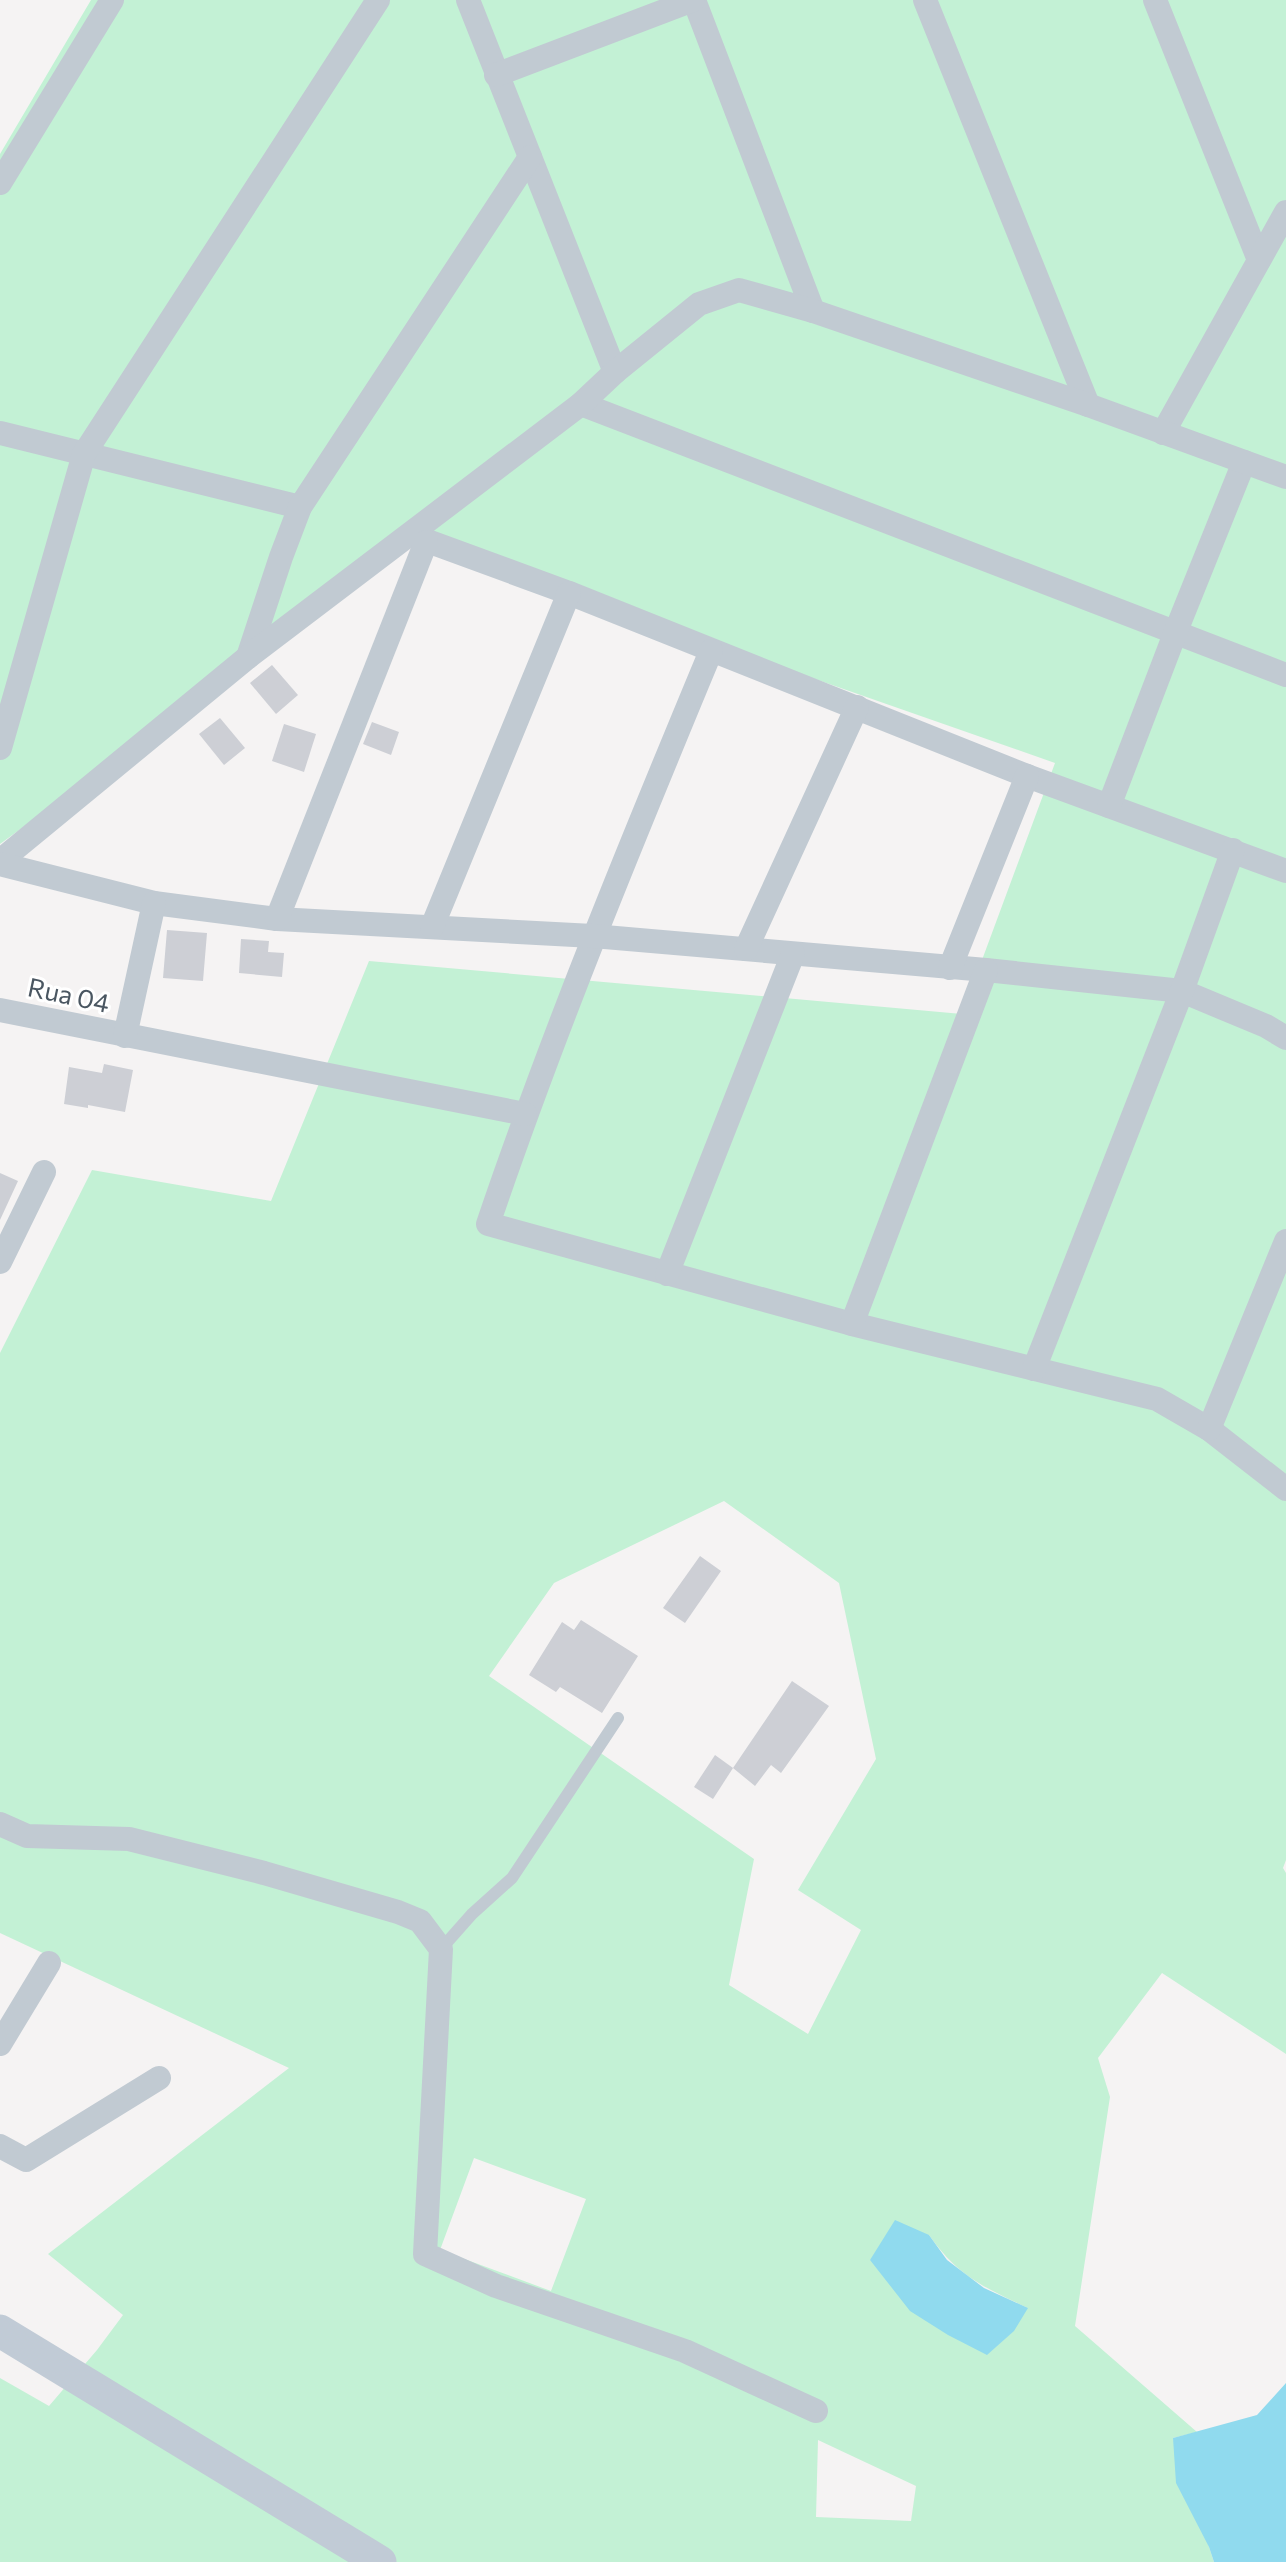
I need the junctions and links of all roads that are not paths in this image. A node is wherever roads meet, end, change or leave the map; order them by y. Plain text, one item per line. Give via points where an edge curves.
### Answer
1 (112, 0) edge
2 (378, 0) edge
3 (468, 0) edge
4 (694, 0) edge
5 (925, 0) edge
6 (1155, 0) edge
7 (496, 75) junction
8 (530, 158) junction
9 (0, 183) edge
10 (1286, 212) edge
11 (1259, 260) junction
12 (813, 311) junction
13 (615, 372) junction
14 (582, 404) junction
15 (1088, 405) junction
16 (0, 433) edge
17 (1163, 433) junction
18 (83, 454) junction
19 (1244, 462) junction
20 (1286, 477) edge
21 (300, 507) junction
22 (419, 539) junction
23 (569, 593) junction
24 (1176, 631) junction
25 (711, 651) junction
26 (248, 657) junction
27 (1286, 675) edge
28 (857, 707) junction
29 (0, 748) edge
30 (1027, 776) junction
31 (1110, 806) junction
32 (1233, 850) junction
33 (0, 862) edge
34 (1286, 871) edge
35 (154, 902) junction
36 (277, 919) junction
37 (432, 926) junction
38 (593, 936) junction
39 (746, 949) junction
40 (793, 954) junction
41 (950, 968) junction
42 (986, 970) junction
43 (1182, 991) junction
44 (0, 1010) edge
45 (125, 1036) junction
46 (1286, 1038) edge
47 (525, 1114) junction
48 (44, 1172) dead end
49 (1286, 1241) edge
50 (0, 1262) edge
51 (667, 1274) junction
52 (1280, 1276) edge
53 (852, 1324) junction
54 (1034, 1369) junction
55 (1209, 1429) junction
56 (1286, 1489) edge
57 (618, 1718) dead end
58 (0, 1825) edge
59 (441, 1949) junction
60 (49, 1963) dead end
61 (0, 2044) edge
62 (159, 2078) dead end
63 (0, 2146) edge
64 (0, 2331) edge
65 (816, 2411) dead end
66 (380, 2562) edge

1 - 9 street
2 - 18 street
3 - 7 street
4 - 7 street
4 - 12 street
5 - 15 street
6 - 11 street
7 - 8 street
8 - 13 street
8 - 21 street
10 - 11 street
11 - 17 street
12 - 13 street via 739,290 699,304
12 - 15 street
13 - 14 street
14 - 22 street
14 - 24 street
15 - 17 street
16 - 18 street
17 - 19 street
18 - 21 street
18 - 29 street
19 - 20 street
19 - 24 street
21 - 26 street
22 - 23 street
22 - 26 street
22 - 36 street
23 - 25 street
23 - 37 street
24 - 27 street
24 - 31 street
25 - 28 street
25 - 38 street
26 - 33 street
28 - 30 street
28 - 39 street
30 - 31 street
30 - 41 street
31 - 32 street
32 - 34 street
32 - 43 street
33 - 35 street
35 - 36 street
35 - 45 street
36 - 37 street
37 - 38 street
38 - 39 street
38 - 47 street
39 - 40 street
40 - 41 street
40 - 51 street
41 - 42 street
42 - 43 street
42 - 53 street
43 - 46 street
43 - 54 street
44 - 45 street, Rua 04
45 - 47 street, Rua 04
47 - 51 street via 488,1224
48 - 50 street
49 - 52 street
51 - 53 street
52 - 55 street
53 - 54 street
54 - 55 street via 1157,1399
55 - 56 street
57 - 59 lane via 512,1878
58 - 59 street via 27,1836 129,1839 264,1873 420,1921
59 - 65 street via 425,2254 496,2286 685,2351
60 - 61 street
62 - 63 street via 26,2160
64 - 66 street

